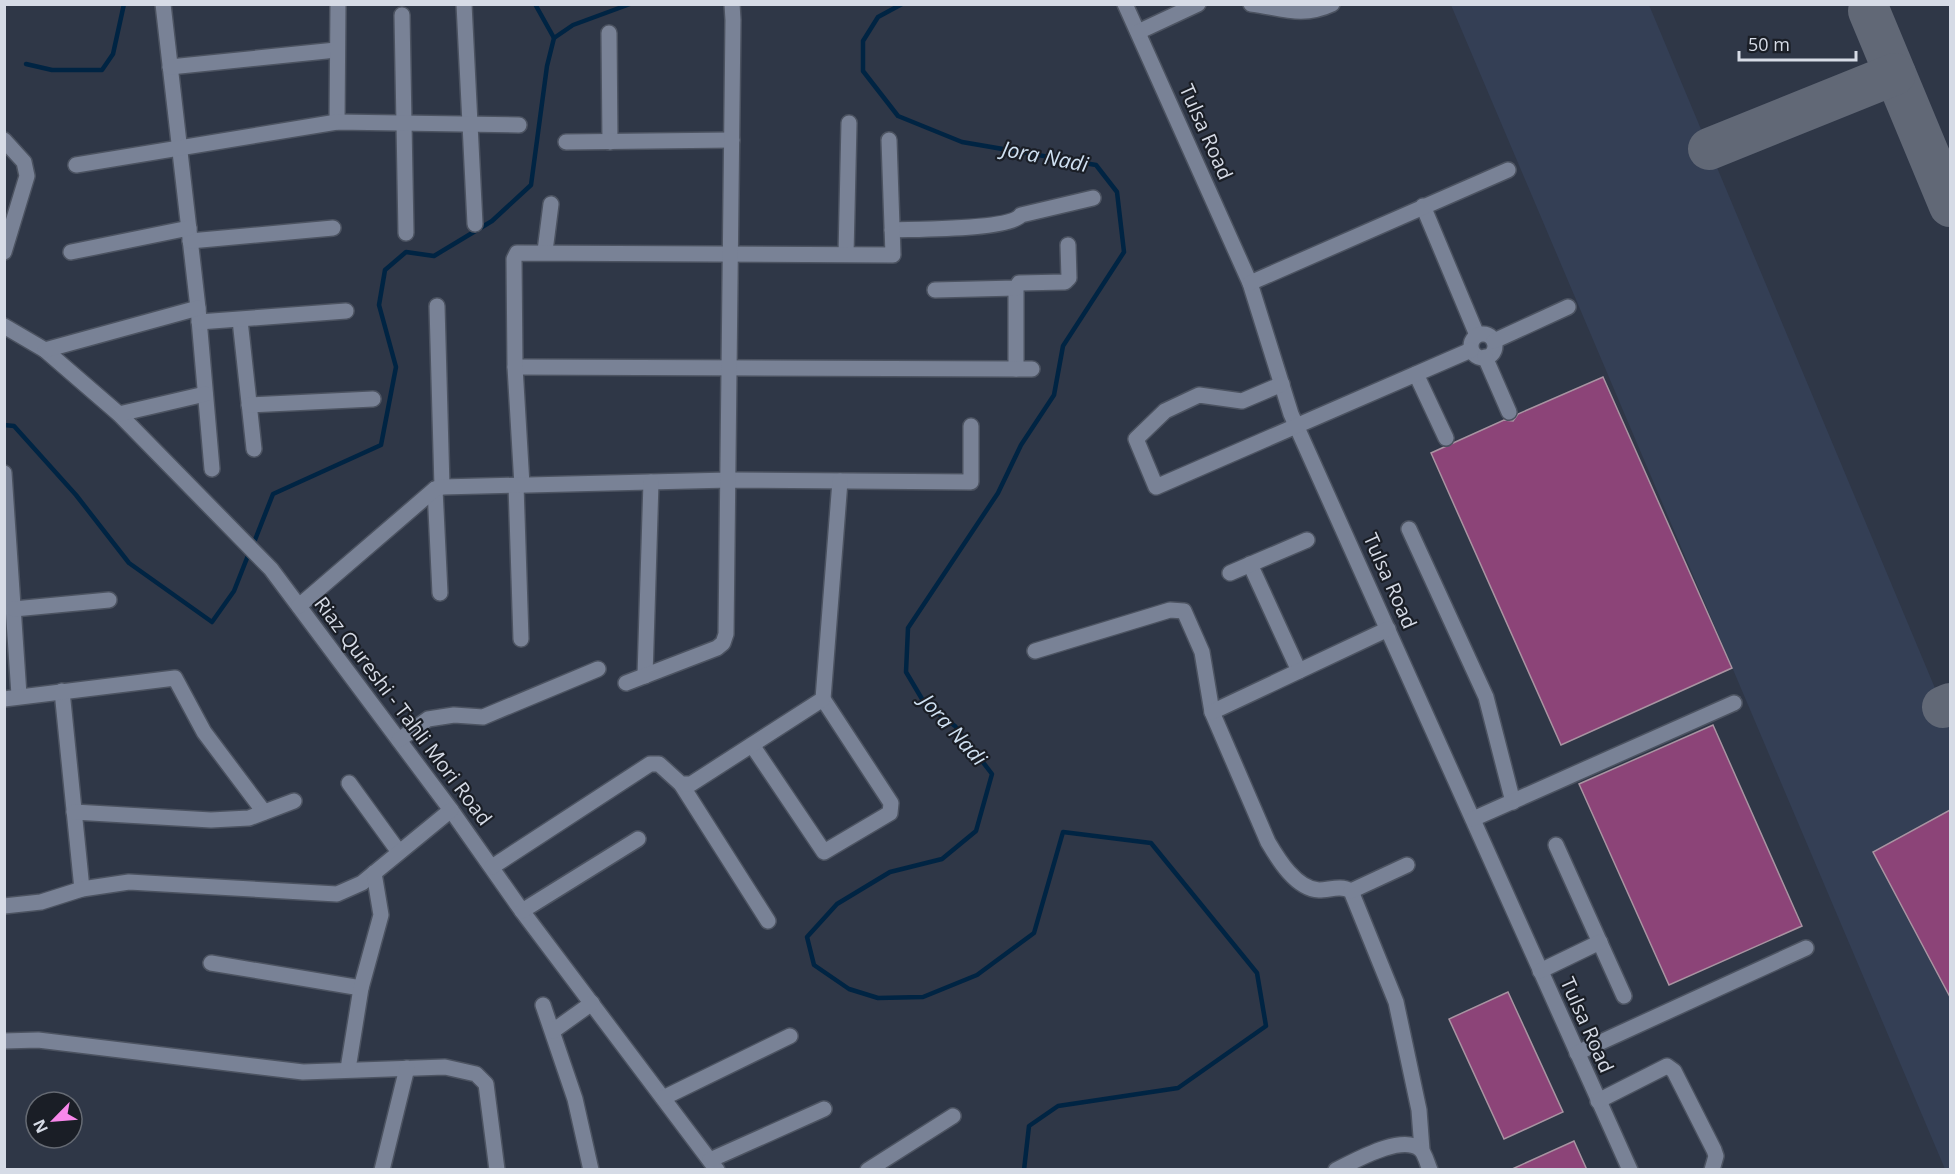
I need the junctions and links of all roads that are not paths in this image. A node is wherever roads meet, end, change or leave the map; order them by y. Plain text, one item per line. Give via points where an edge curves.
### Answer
1 (163, 4) edge
2 (338, 4) edge
3 (464, 4) edge
4 (732, 4) edge
5 (1125, 4) edge
6 (1198, 4) edge
7 (1251, 4) edge
8 (1332, 4) edge
9 (1279, 8) edge
10 (402, 15) dead end
11 (1138, 32) junction
12 (609, 33) dead end
13 (336, 50) junction
14 (170, 67) junction
15 (337, 122) junction
16 (849, 123) dead end
17 (470, 124) junction
18 (404, 125) junction
19 (519, 125) dead end
20 (4, 140) edge
21 (889, 140) dead end
22 (732, 141) junction
23 (566, 142) dead end
24 (610, 142) junction
25 (180, 149) junction
26 (76, 165) dead end
27 (1508, 170) dead end
28 (1093, 198) dead end
29 (551, 204) dead end
30 (1423, 206) junction
31 (475, 224) dead end
32 (333, 228) dead end
33 (892, 230) junction
34 (406, 233) dead end
35 (189, 234) junction
36 (1068, 245) dead end
37 (4, 252) edge
38 (71, 252) dead end
39 (545, 252) junction
40 (731, 253) junction
41 (846, 254) junction
42 (1250, 282) junction
43 (1016, 288) junction
44 (935, 290) dead end
45 (436, 306) dead end
46 (1568, 307) dead end
47 (346, 311) dead end
48 (198, 315) junction
49 (240, 320) junction
50 (4, 326) edge
51 (1494, 341) junction
52 (1474, 343) junction
53 (45, 350) junction
54 (1485, 357) junction
55 (515, 367) junction
56 (730, 367) junction
57 (1416, 374) junction
58 (1282, 384) junction
59 (205, 394) junction
60 (373, 399) dead end
61 (249, 405) junction
62 (1509, 412) dead end
63 (119, 414) junction
64 (971, 426) dead end
65 (1297, 428) junction
66 (1446, 438) dead end
67 (254, 448) dead end
68 (212, 469) dead end
69 (4, 473) edge
70 (729, 480) junction
71 (840, 481) junction
72 (651, 482) junction
73 (519, 485) junction
74 (439, 488) junction
75 (1409, 529) dead end
76 (1306, 540) dead end
77 (1250, 564) junction
78 (1230, 573) dead end
79 (440, 593) dead end
80 (109, 600) dead end
81 (299, 606) junction
82 (14, 609) junction
83 (1388, 629) junction
84 (520, 639) dead end
85 (1035, 651) dead end
86 (598, 669) dead end
87 (1299, 670) junction
88 (645, 676) junction
89 (626, 684) dead end
90 (62, 692) junction
91 (12, 697) edge
92 (823, 699) junction
93 (1734, 703) dead end
94 (1212, 712) junction
95 (399, 740) junction
96 (752, 745) junction
97 (349, 783) dead end
98 (681, 784) junction
99 (294, 801) dead end
100 (1513, 802) junction
101 (451, 810) junction
102 (74, 812) junction
103 (264, 812) junction
104 (1473, 819) junction
105 (638, 839) dead end
106 (1556, 845) dead end
107 (399, 852) junction
108 (1407, 865) dead end
109 (492, 867) junction
110 (374, 873) junction
111 (82, 889) junction
112 (1351, 891) junction
113 (4, 906) edge
114 (522, 911) junction
115 (768, 921) dead end
116 (1600, 942) junction
117 (1806, 948) dead end
118 (211, 963) dead end
119 (1540, 970) junction
120 (361, 988) junction
121 (1624, 996) dead end
122 (592, 1003) junction
123 (543, 1005) dead end
124 (553, 1031) junction
125 (790, 1036) dead end
126 (4, 1041) edge
127 (1576, 1053) junction
128 (407, 1068) junction
129 (348, 1069) junction
130 (663, 1098) junction
131 (1598, 1101) junction
132 (824, 1109) dead end
133 (953, 1116) dead end
134 (1422, 1150) junction
135 (713, 1165) edge
136 (382, 1170) edge
137 (497, 1170) edge
138 (591, 1170) edge
139 (868, 1170) edge
140 (1336, 1170) edge
141 (1430, 1170) edge
142 (1630, 1170) edge
143 (1712, 1170) edge

1 - 14 street
2 - 13 street
3 - 17 street
4 - 22 street
5 - 11 street, Tulsa Road
6 - 11 street
7 - 9 street
8 - 9 street via 1316,12
10 - 18 street
11 - 42 street, Tulsa Road
12 - 24 street
13 - 14 street
13 - 15 street
14 - 25 street
15 - 18 street
15 - 25 street
16 - 41 street
17 - 18 street
17 - 19 street
17 - 31 street
18 - 34 street
20 - 37 street via 24,162 27,176
21 - 33 street
22 - 24 street
22 - 40 street
23 - 24 street
25 - 26 street
25 - 35 street
27 - 30 street
28 - 33 street via 1021,215 1014,222
29 - 39 street
30 - 42 street
30 - 52 street
32 - 35 street
33 - 41 street via 893,255
35 - 38 street
35 - 48 street
36 - 43 street via 1069,278 1065,282 1019,283
39 - 40 street
39 - 55 street via 523,251 514,259
40 - 41 street
40 - 56 street
42 - 58 street, Tulsa Road
43 - 44 street
43 - 56 street via 1024,369
45 - 74 street
46 - 51 street
47 - 49 street
48 - 49 street
48 - 53 street
48 - 59 street
49 - 61 street
50 - 53 street, Riaz Qureshi - Tahli Mori Road
51 - 52 street via 1485,334
51 - 54 street via 1493,352
52 - 54 street via 1477,357
52 - 57 street
53 - 63 street, Riaz Qureshi - Tahli Mori Road
54 - 62 street
55 - 56 street
55 - 73 street
56 - 70 street
57 - 65 street
57 - 66 street
58 - 65 street, Tulsa Road
58 - 65 street via 1242,401 1199,395 1165,411 1136,439 1156,487
59 - 63 street
59 - 68 street
60 - 61 street
61 - 67 street
63 - 81 street, Riaz Qureshi - Tahli Mori Road via 271,569
64 - 71 street via 971,482
65 - 83 street, Tulsa Road
69 - 82 street
70 - 71 street
70 - 72 street
70 - 88 street via 723,643
71 - 92 street
72 - 73 street
72 - 88 street
73 - 74 street
73 - 84 street
74 - 79 street
74 - 81 street
75 - 100 street via 1486,697
76 - 77 street
77 - 78 street
77 - 87 street
80 - 82 street
81 - 95 street, Riaz Qureshi - Tahli Mori Road
82 - 91 street
83 - 87 street
83 - 104 street, Tulsa Road
85 - 94 street via 1170,610 1184,611 1202,652
86 - 95 street via 483,717 454,715 428,719
87 - 94 street
88 - 89 street
90 - 91 street
90 - 102 street
90 - 103 street via 175,678 204,732
92 - 96 street
92 - 96 street via 891,803 890,813 829,850 820,850
93 - 100 street
94 - 112 street via 1278,859 1301,883 1314,889 1344,887
95 - 101 street, Riaz Qureshi - Tahli Mori Road
96 - 98 street via 691,784
97 - 107 street
98 - 109 street via 659,764 650,764
98 - 115 street
99 - 103 street
100 - 104 street
101 - 107 street
101 - 109 street, Riaz Qureshi - Tahli Mori Road
102 - 103 street via 211,820 249,818
102 - 111 street
104 - 119 street, Tulsa Road
105 - 114 street
106 - 116 street
107 - 110 street
108 - 112 street
109 - 114 street, Riaz Qureshi - Tahli Mori Road
110 - 111 street via 337,894 129,882
110 - 120 street via 381,915
111 - 113 street via 41,902
112 - 134 street via 1396,1002 1419,1110
114 - 122 street, Riaz Qureshi - Tahli Mori Road
116 - 119 street
116 - 121 street
117 - 127 street
118 - 120 street
119 - 127 street, Tulsa Road
120 - 129 street
122 - 124 street
122 - 130 street, Riaz Qureshi - Tahli Mori Road
123 - 124 street
124 - 138 street via 575,1099
125 - 130 street
126 - 129 street via 38,1040 303,1072
127 - 131 street, Tulsa Road
128 - 129 street
128 - 136 street
128 - 137 street via 445,1067 482,1077
130 - 135 street, Riaz Qureshi - Tahli Mori Road
131 - 142 street, Tulsa Road
131 - 143 street via 1667,1065 1674,1071 1716,1156
132 - 135 street
133 - 139 street
134 - 140 street via 1411,1144 1389,1147
134 - 141 street

